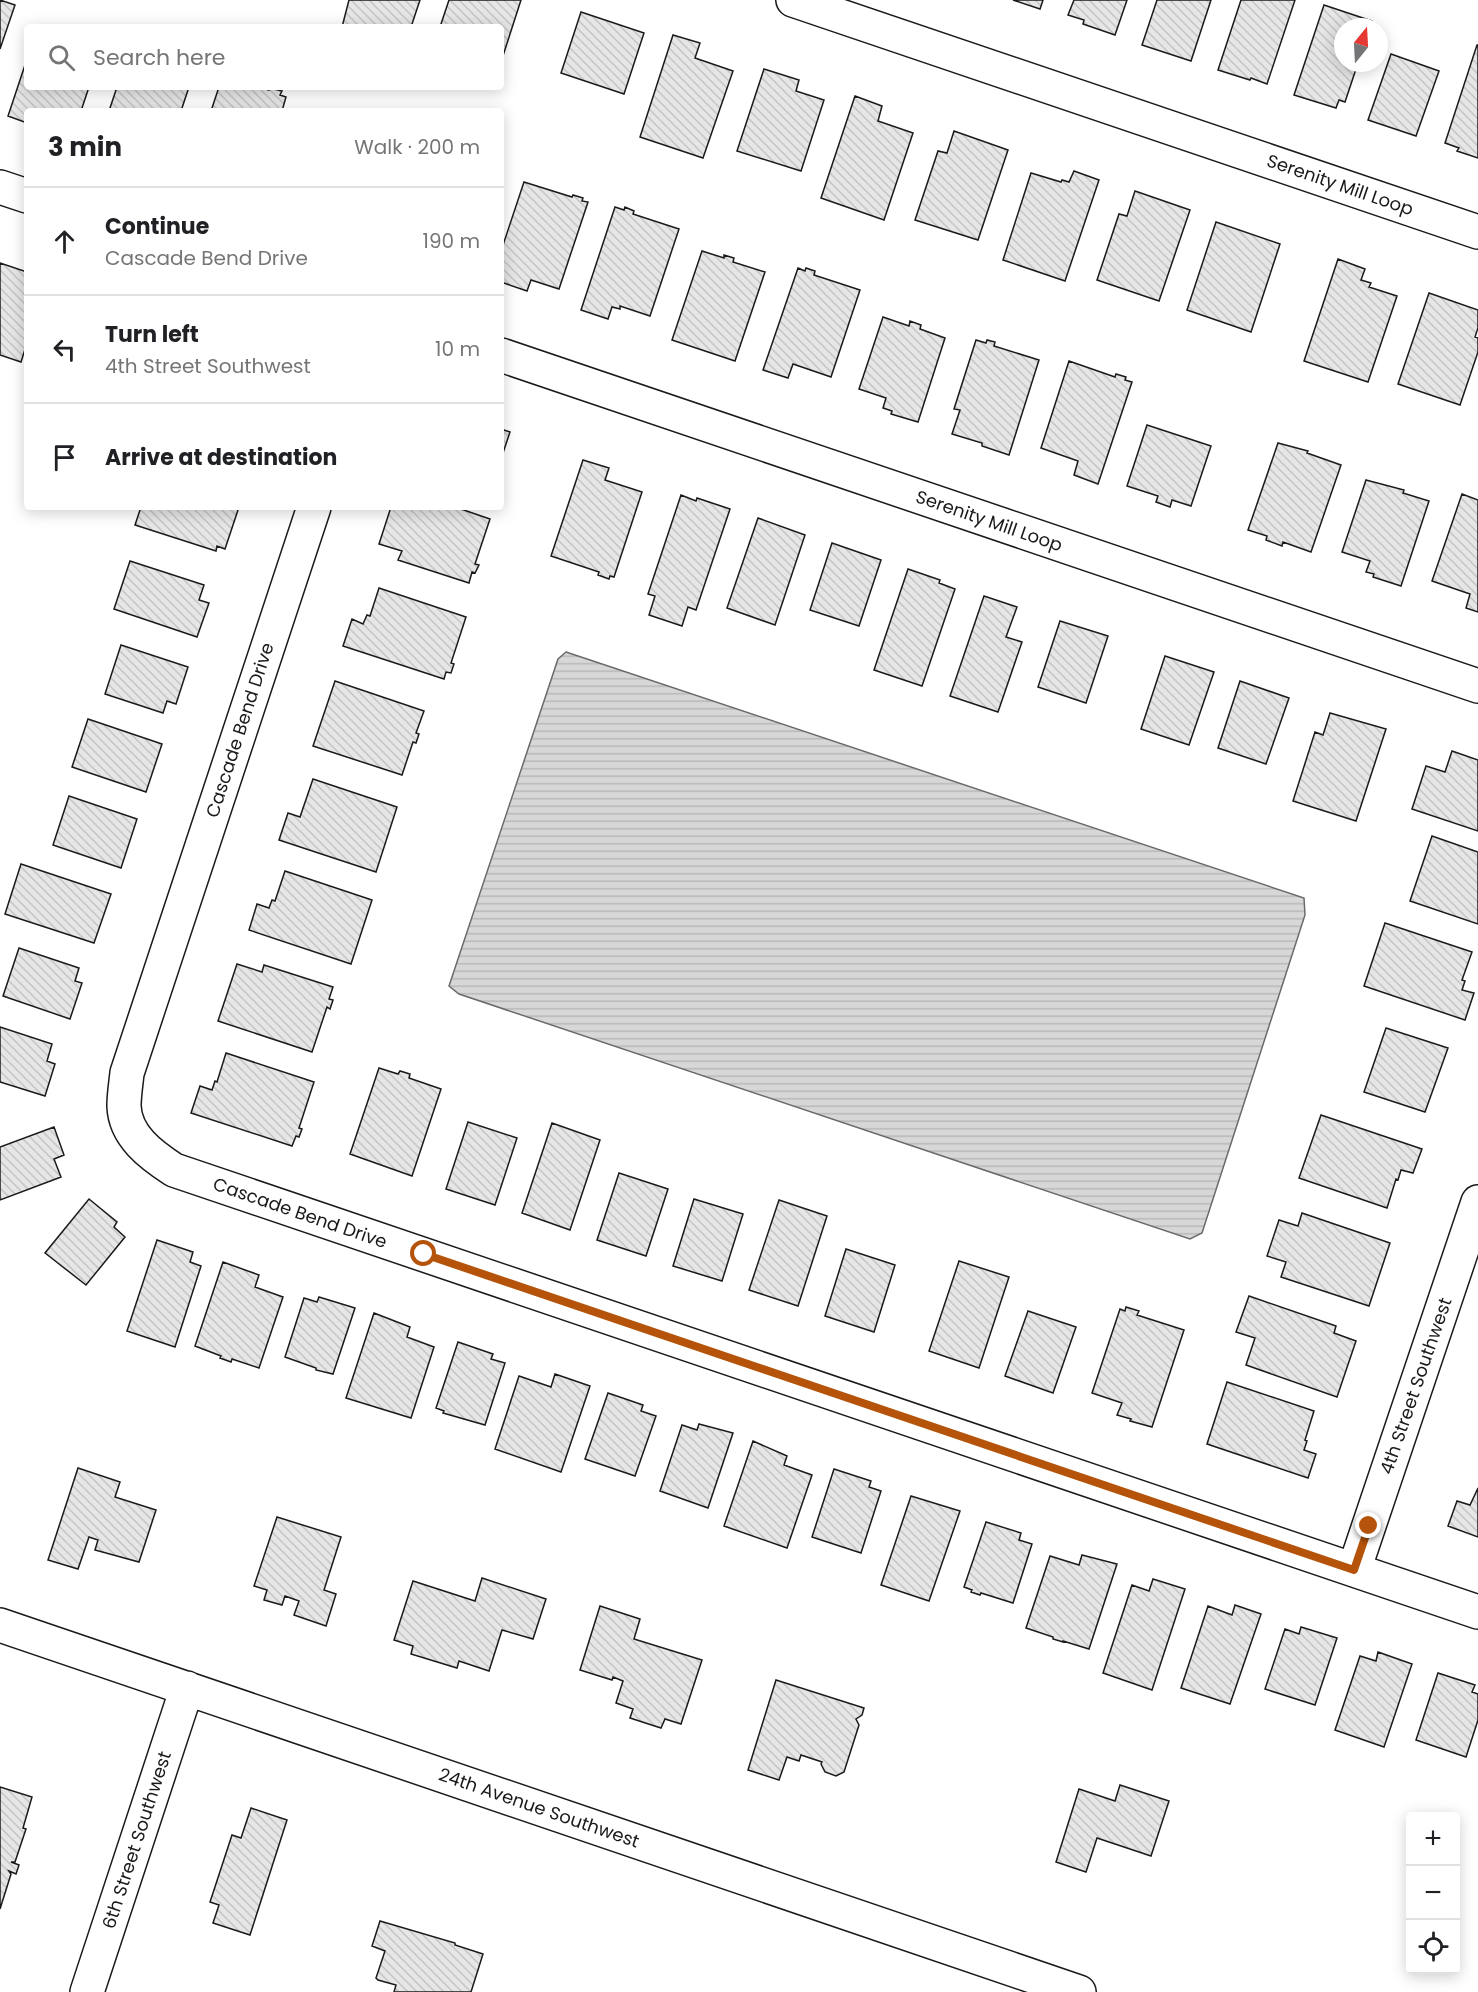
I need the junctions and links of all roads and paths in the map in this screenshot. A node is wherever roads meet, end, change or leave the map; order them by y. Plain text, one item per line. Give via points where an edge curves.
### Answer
1 (793, 0) edge
2 (0, 187) edge
3 (24, 195) edge
4 (1478, 232) edge
5 (504, 356) edge
6 (313, 510) edge
7 (1478, 687) edge
8 (1478, 1202) edge
9 (1354, 1570) junction
10 (1478, 1612) edge
11 (0, 1625) edge
12 (187, 1688) junction
13 (87, 1992) edge
14 (1079, 1992) edge

1 - 4 street, Serenity Mill Loop
2 - 3 street
5 - 7 street, Serenity Mill Loop
6 - 9 street, Cascade Bend Drive via 127,1073 124,1107 131,1131 149,1154 174,1170
8 - 9 street, 4th Street Southwest
9 - 10 street, Cascade Bend Drive
11 - 12 street, 24th Avenue Southwest
12 - 13 street, 6th Street Southwest
12 - 14 street, 24th Avenue Southwest

